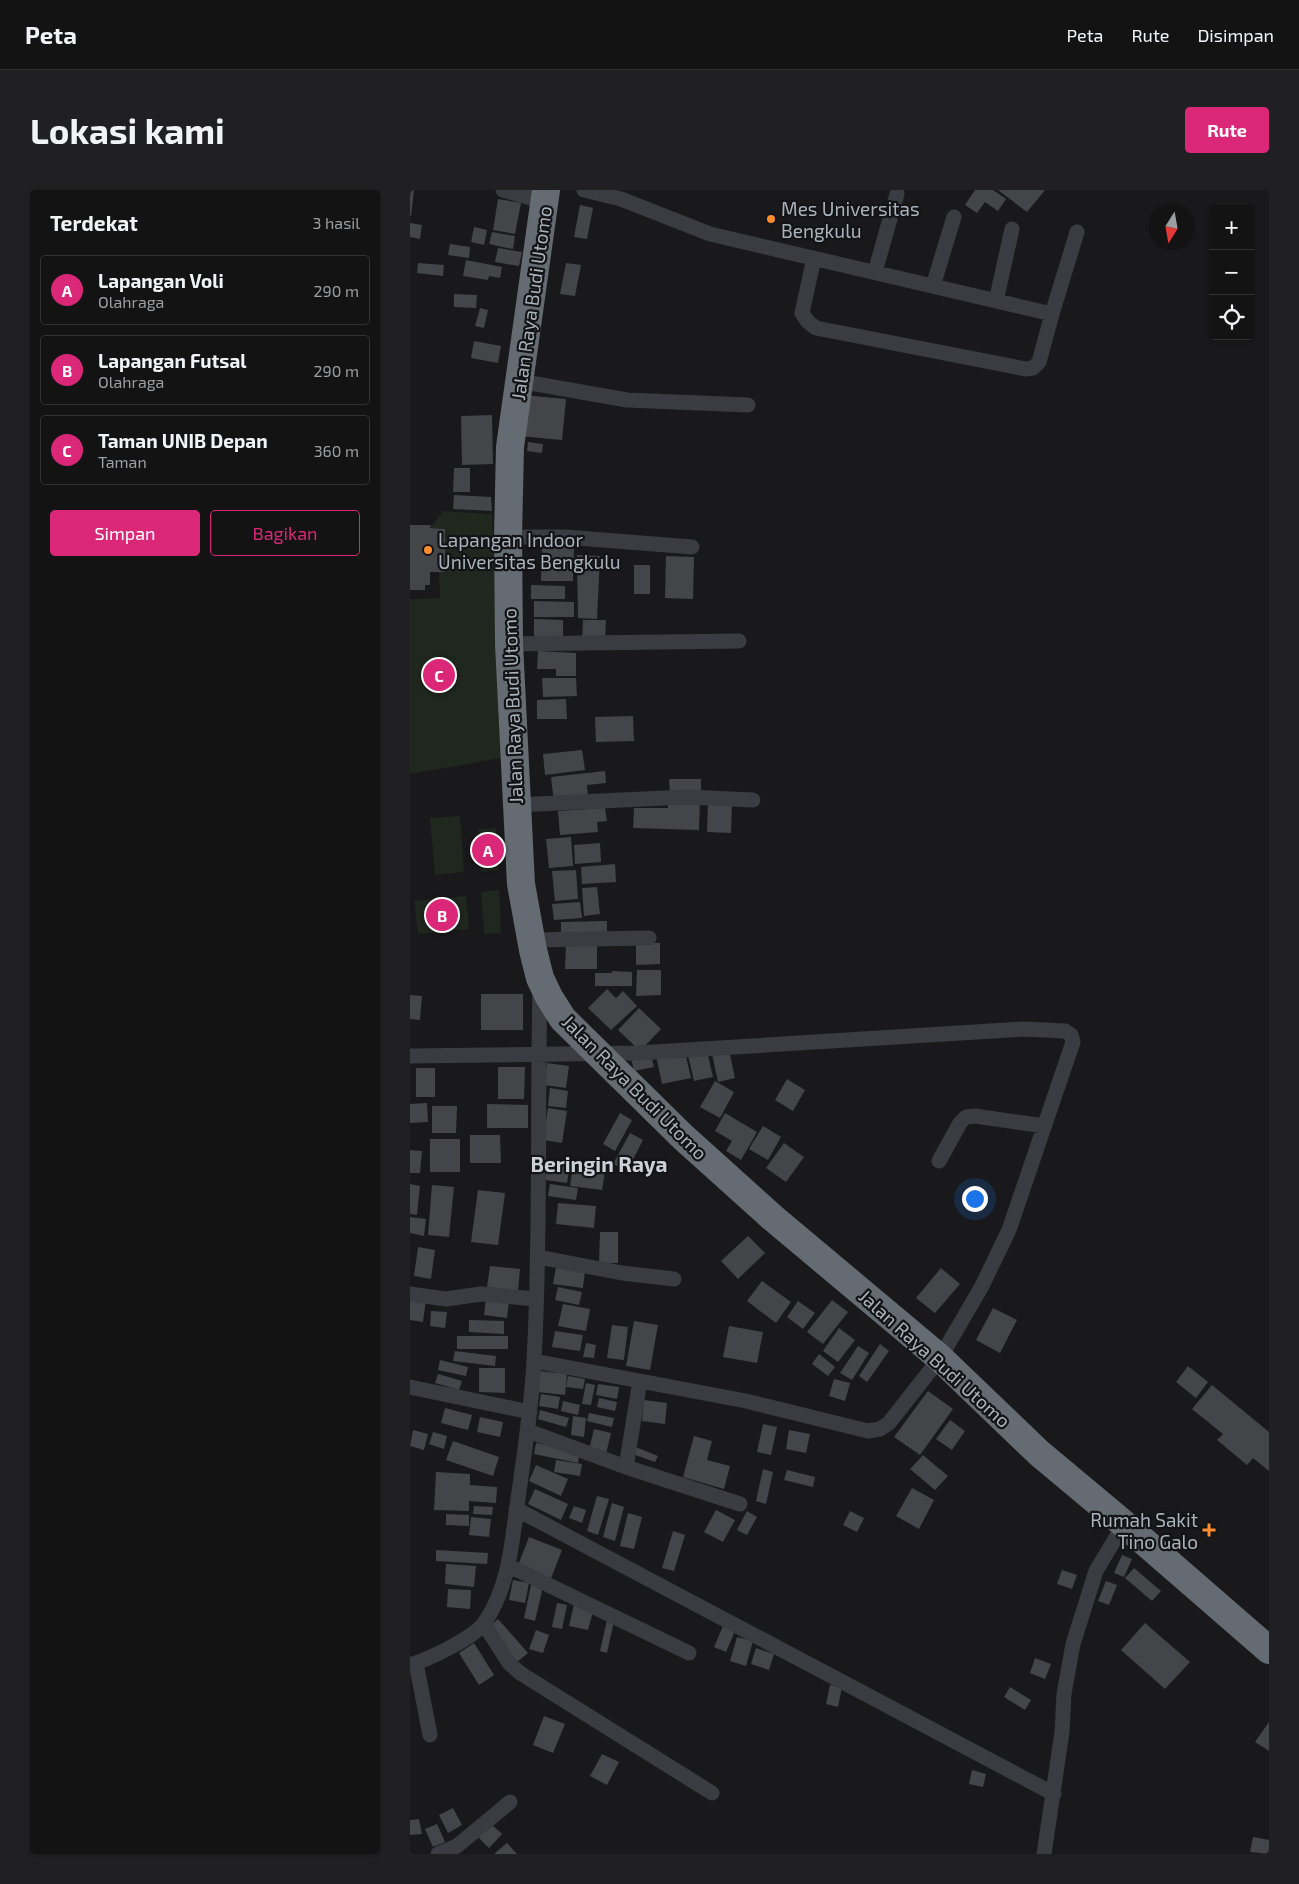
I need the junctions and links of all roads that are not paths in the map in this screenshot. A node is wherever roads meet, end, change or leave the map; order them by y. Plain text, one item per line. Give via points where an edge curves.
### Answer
1 (503, 190) edge
2 (584, 190) edge
3 (897, 194) dead end
4 (546, 196) edge
5 (954, 217) dead end
6 (1012, 229) dead end
7 (1077, 232) dead end
8 (814, 258) junction
9 (875, 272) junction
10 (933, 286) junction
11 (996, 301) junction
12 (1052, 314) junction
13 (519, 381) junction
14 (748, 405) dead end
15 (508, 537) junction
16 (692, 547) dead end
17 (738, 642) dead end
18 (509, 644) junction
19 (753, 800) dead end
20 (516, 805) junction
21 (649, 938) dead end
22 (531, 940) junction
23 (540, 978) junction
24 (599, 1053) junction
25 (538, 1054) junction
26 (410, 1056) edge
27 (1044, 1126) junction
28 (939, 1161) dead end
29 (538, 1257) junction
30 (674, 1279) dead end
31 (410, 1294) edge
32 (536, 1298) junction
33 (940, 1358) junction
34 (534, 1361) junction
35 (640, 1381) junction
36 (410, 1387) edge
37 (530, 1412) junction
38 (528, 1430) junction
39 (626, 1467) junction
40 (740, 1504) dead end
41 (516, 1509) junction
42 (1124, 1524) junction
43 (509, 1566) junction
44 (484, 1624) junction
45 (1269, 1650) edge
46 (689, 1653) dead end
47 (413, 1664) edge
48 (430, 1734) dead end
49 (712, 1793) dead end
50 (1054, 1794) junction
51 (510, 1802) dead end
52 (461, 1850) edge
53 (438, 1854) edge
54 (1044, 1854) edge

1 - 4 street
2 - 8 street via 621,199 710,234
3 - 9 street
4 - 13 highway, Jalan Raya Budi Utomo
5 - 10 street
6 - 11 street
7 - 12 street
8 - 9 street
8 - 12 street via 802,313 816,328 1026,369 1039,362
9 - 10 street
10 - 11 street
11 - 12 street
13 - 14 street via 627,400
13 - 15 highway, Jalan Raya Budi Utomo via 510,447
15 - 16 street via 565,537
15 - 18 highway, Jalan Raya Budi Utomo
17 - 18 street
18 - 20 highway, Jalan Raya Budi Utomo
19 - 20 street via 686,797
20 - 22 highway, Jalan Raya Budi Utomo via 521,884
21 - 22 street
22 - 23 highway, Jalan Raya Budi Utomo
23 - 24 highway, Jalan Raya Budi Utomo via 563,1019
23 - 25 street
24 - 25 street
24 - 27 street via 1024,1029 1065,1031 1073,1042
24 - 33 highway, Jalan Raya Budi Utomo via 738,1187
25 - 26 street
25 - 29 street
27 - 28 street via 966,1117
27 - 33 street via 999,1253
29 - 30 street
29 - 32 street
31 - 32 street via 446,1299 481,1294
32 - 34 street
33 - 35 street via 889,1423 868,1431 746,1401
33 - 42 highway, Jalan Raya Budi Utomo via 1039,1453
34 - 35 street
34 - 37 street
35 - 39 street
36 - 37 street
37 - 38 street
38 - 39 street
38 - 41 street
39 - 40 street
41 - 43 street
41 - 50 street
42 - 45 highway, Jalan Raya Budi Utomo
42 - 50 street via 1096,1571 1073,1644 1064,1694
43 - 44 street via 498,1600
43 - 46 street
44 - 47 street via 468,1638
44 - 49 street via 509,1663 520,1673
47 - 48 street
50 - 54 street
51 - 52 street
52 - 53 street

